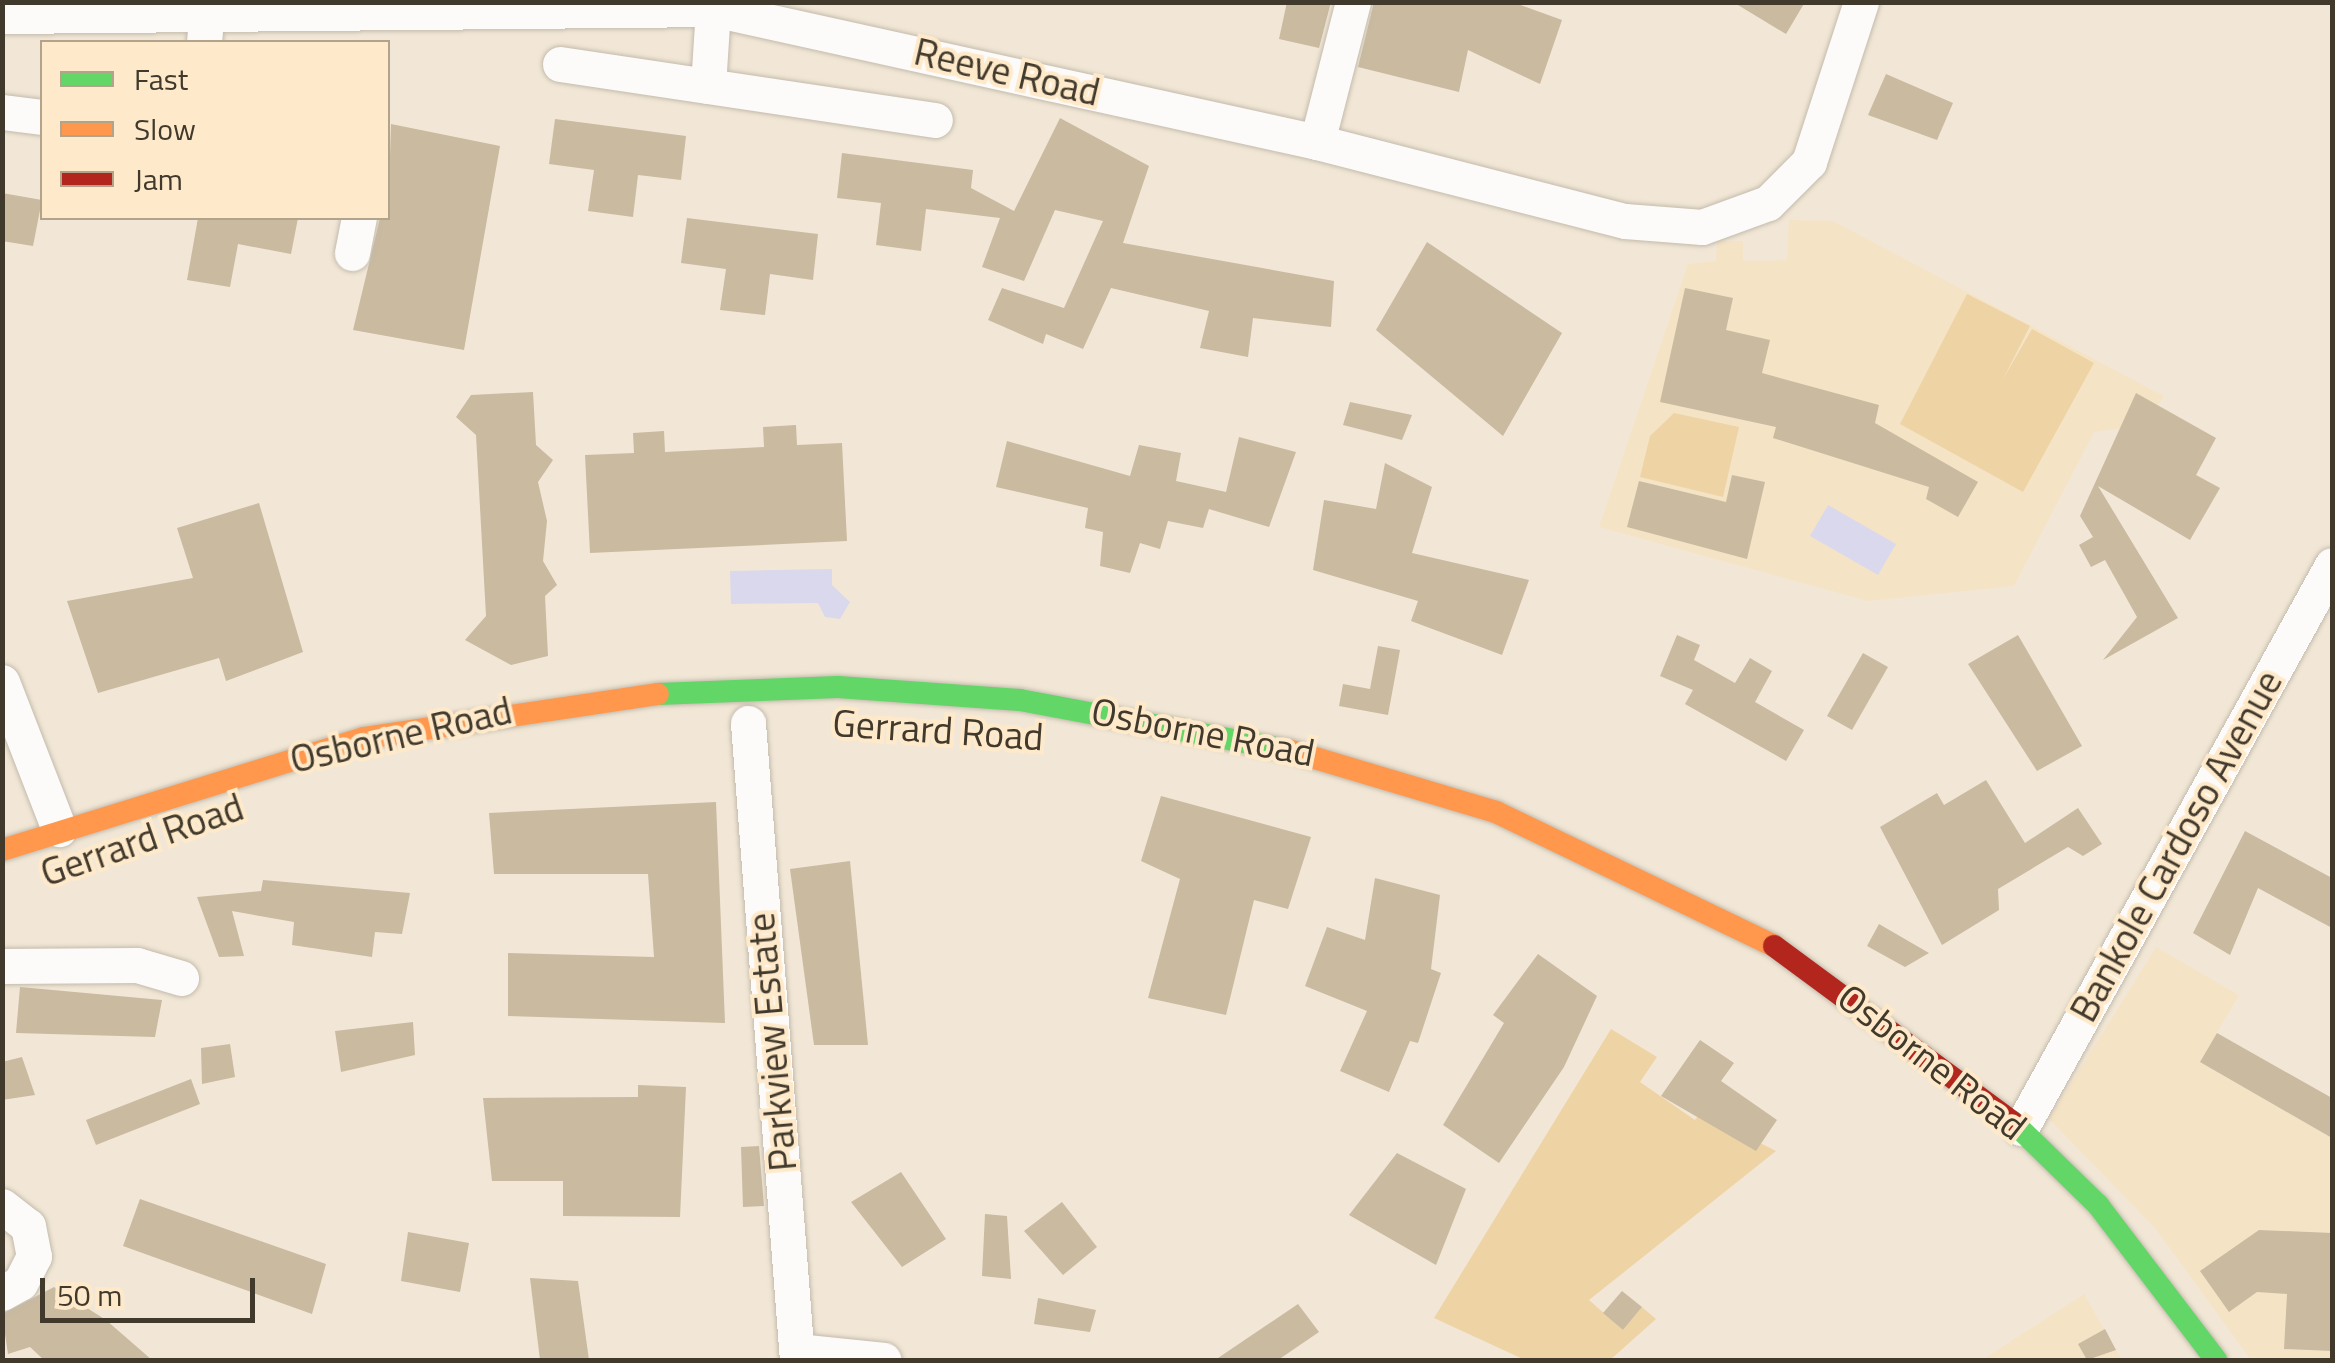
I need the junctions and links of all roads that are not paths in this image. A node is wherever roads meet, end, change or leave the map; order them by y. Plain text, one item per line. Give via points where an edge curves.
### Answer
1 (1353, 2) edge
2 (1861, 2) edge
3 (713, 9) junction
4 (2, 16) edge
5 (206, 25) edge
6 (560, 64) dead end
7 (708, 86) junction
8 (2, 112) edge
9 (40, 117) edge
10 (936, 120) dead end
11 (1317, 142) junction
12 (359, 220) edge
13 (352, 253) dead end
14 (2332, 566) edge
15 (2, 682) edge
16 (784, 722) dead end
17 (738, 724) joint
18 (1097, 743) dead end
19 (1245, 770) dead end
20 (59, 829) junction
21 (2, 850) edge
22 (2, 966) edge
23 (182, 978) dead end
24 (1871, 1051) dead end
25 (1915, 1084) dead end
26 (2021, 1128) junction
27 (2, 1206) edge
28 (2, 1292) edge
29 (797, 1356) edge
30 (884, 1360) edge
31 (2216, 1360) edge

1 - 11 street
2 - 11 street, Reeve Road via 1822,140 1792,181 1741,218 1702,227 1626,222
3 - 5 street, Reeve Road
3 - 7 street
3 - 11 street, Reeve Road
4 - 5 street, Reeve Road
6 - 7 street
7 - 10 street
8 - 9 street
12 - 13 street
14 - 26 street, Bankole Cardoso Avenue
15 - 20 street
16 - 17 main road, Gerrard Road
17 - 29 street, Parkview Estate
18 - 19 main road, Gerrard Road
20 - 21 main road, Osborne Road
20 - 26 main road, Osborne Road via 364,738 621,696 838,687 1136,715 1415,784 1627,868 1801,961
22 - 23 street via 137,965
24 - 25 main road
26 - 31 main road, Osborne Road via 2098,1205
27 - 28 street via 28,1226 34,1256 20,1283
29 - 30 street

